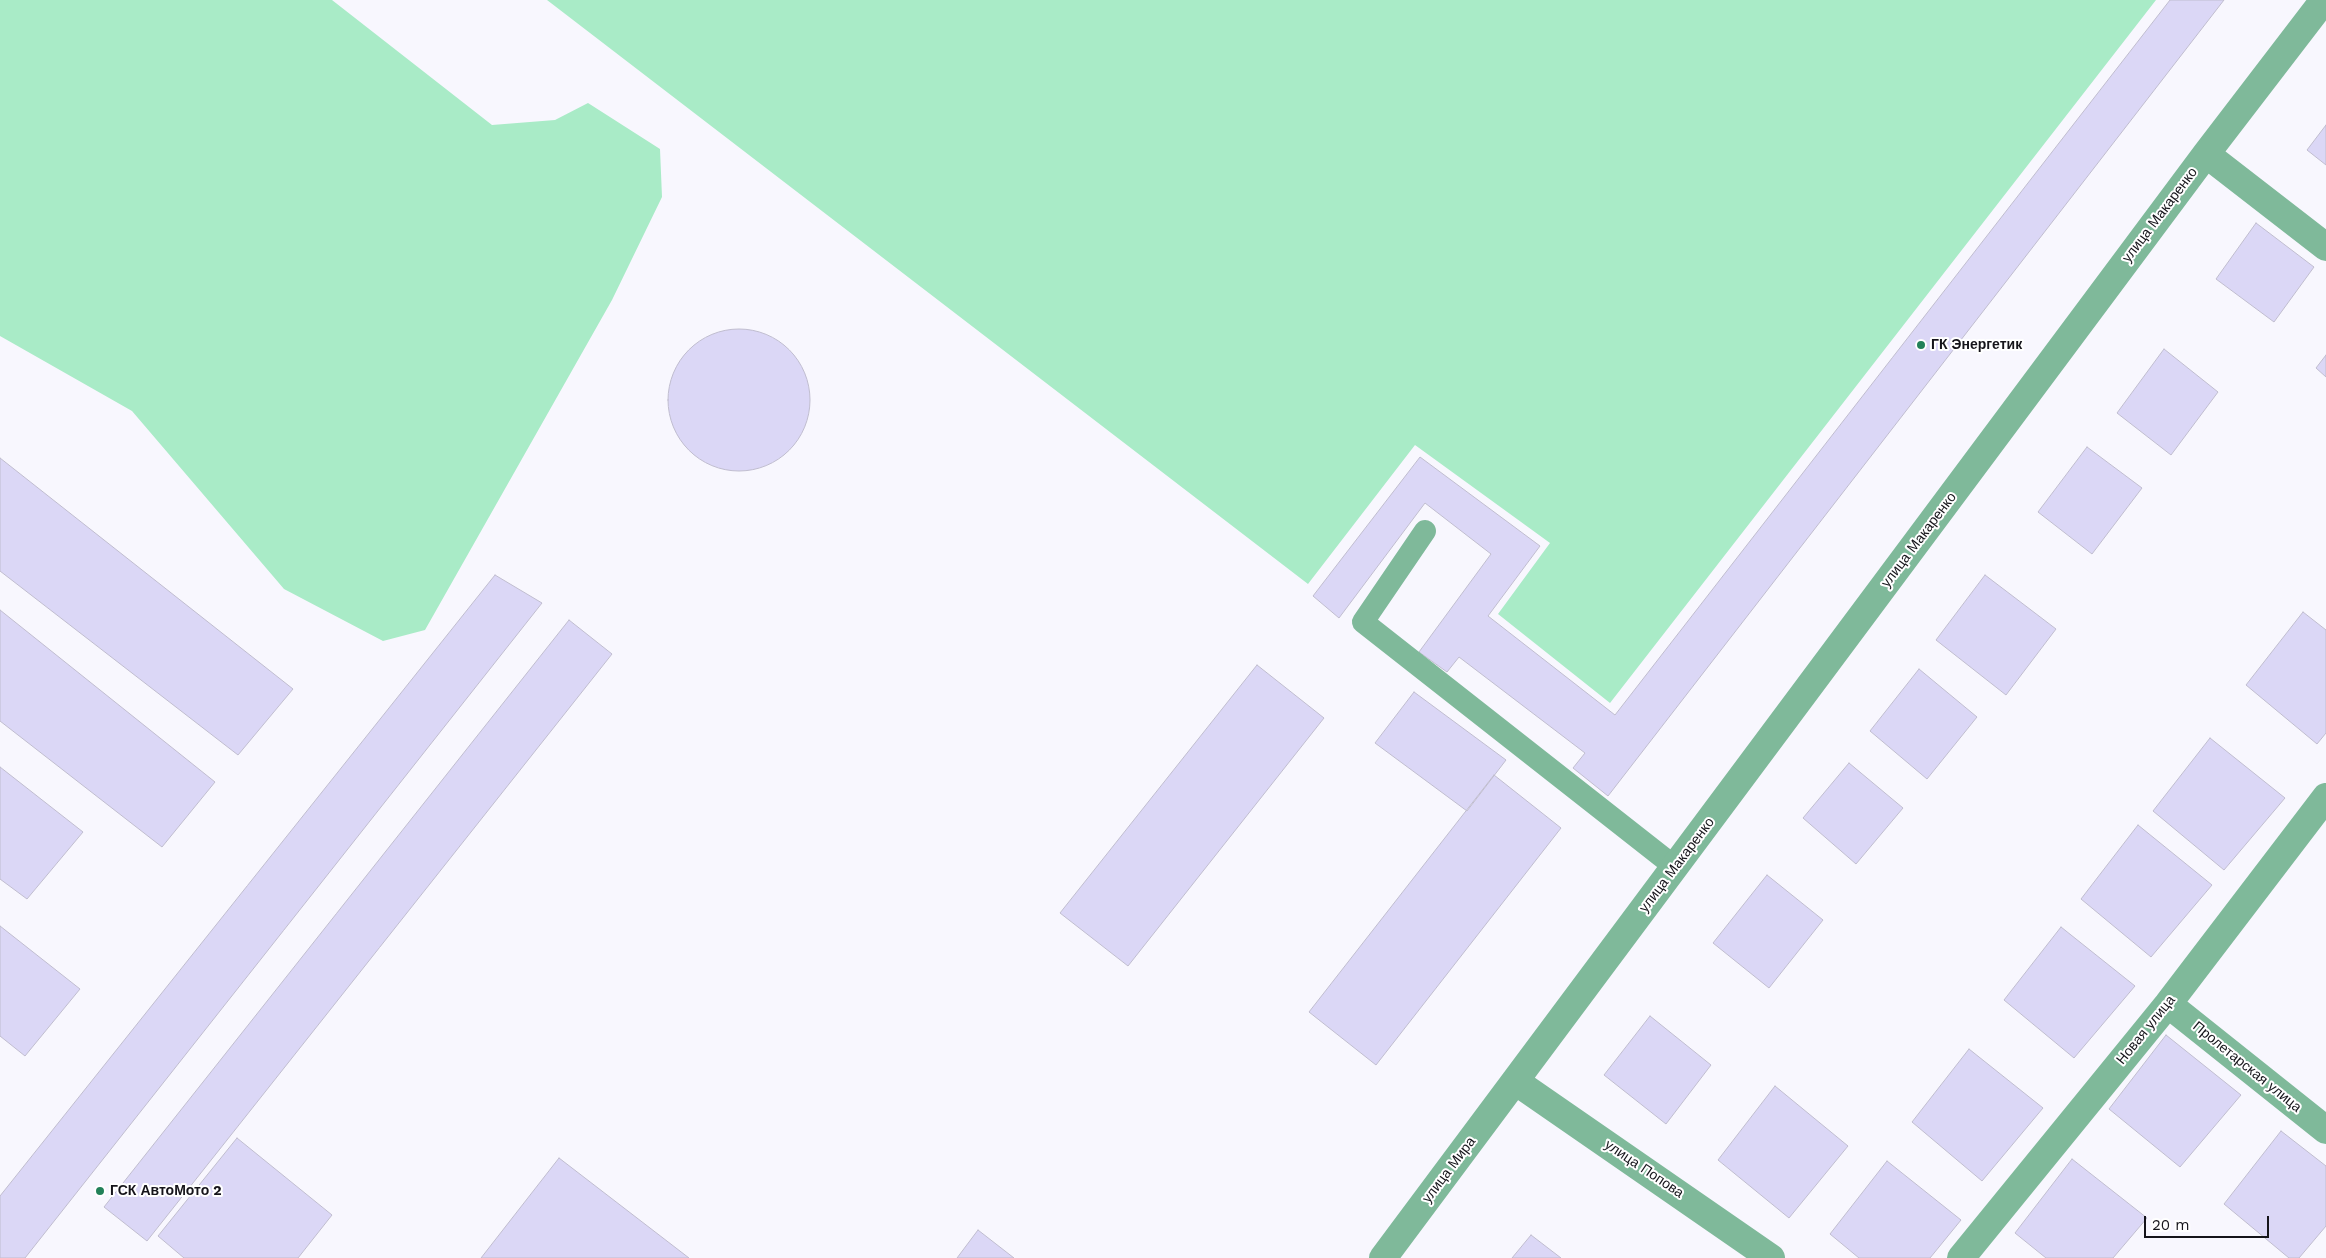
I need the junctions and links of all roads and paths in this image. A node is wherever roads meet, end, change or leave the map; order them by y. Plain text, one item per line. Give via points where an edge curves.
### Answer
1 (2324, 0) edge
2 (2206, 154) junction
3 (2326, 247) edge
4 (1425, 531) dead end
5 (2326, 798) edge
6 (1675, 867) junction
7 (2168, 1004) junction
8 (1515, 1081) junction
9 (2326, 1130) edge
10 (1383, 1258) edge
11 (1771, 1258) edge
12 (1962, 1258) edge

1 - 2 street, улица Макаренко
2 - 3 street
2 - 6 street, улица Макаренко
4 - 6 lane via 1363,622
5 - 7 street, Новая улица
6 - 8 street, улица Макаренко
7 - 9 street, Пролетарская улица
7 - 12 street, Новая улица
8 - 10 street, улица Мира
8 - 11 street, улица Попова

